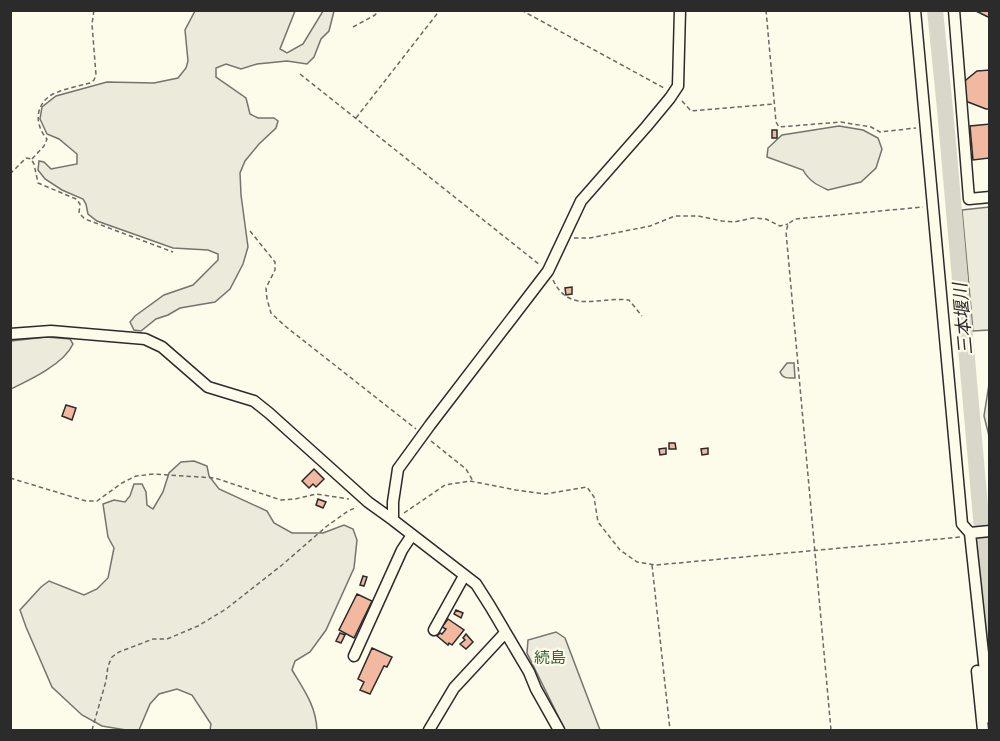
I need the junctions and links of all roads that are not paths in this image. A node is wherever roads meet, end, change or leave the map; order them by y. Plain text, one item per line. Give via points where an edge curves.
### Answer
1 (680, 10) edge
2 (915, 10) edge
3 (954, 10) edge
4 (990, 197) edge
5 (10, 334) edge
6 (393, 520) junction
7 (990, 531) edge
8 (969, 534) junction
9 (412, 535) junction
10 (464, 576) junction
11 (434, 630) dead end
12 (505, 633) junction
13 (354, 656) dead end
14 (990, 718) edge
15 (429, 730) edge
16 (559, 730) edge
17 (983, 730) edge

1 - 6 street via 678,86 581,201 548,271 398,469
2 - 8 street via 962,524
3 - 4 street via 969,199
5 - 6 street via 51,331 145,339 162,347 208,387 254,401
6 - 9 street
7 - 8 street
8 - 14 street
8 - 17 street
9 - 10 street
9 - 13 street
10 - 11 street
10 - 12 street via 476,584
12 - 15 street via 454,688
12 - 16 street

